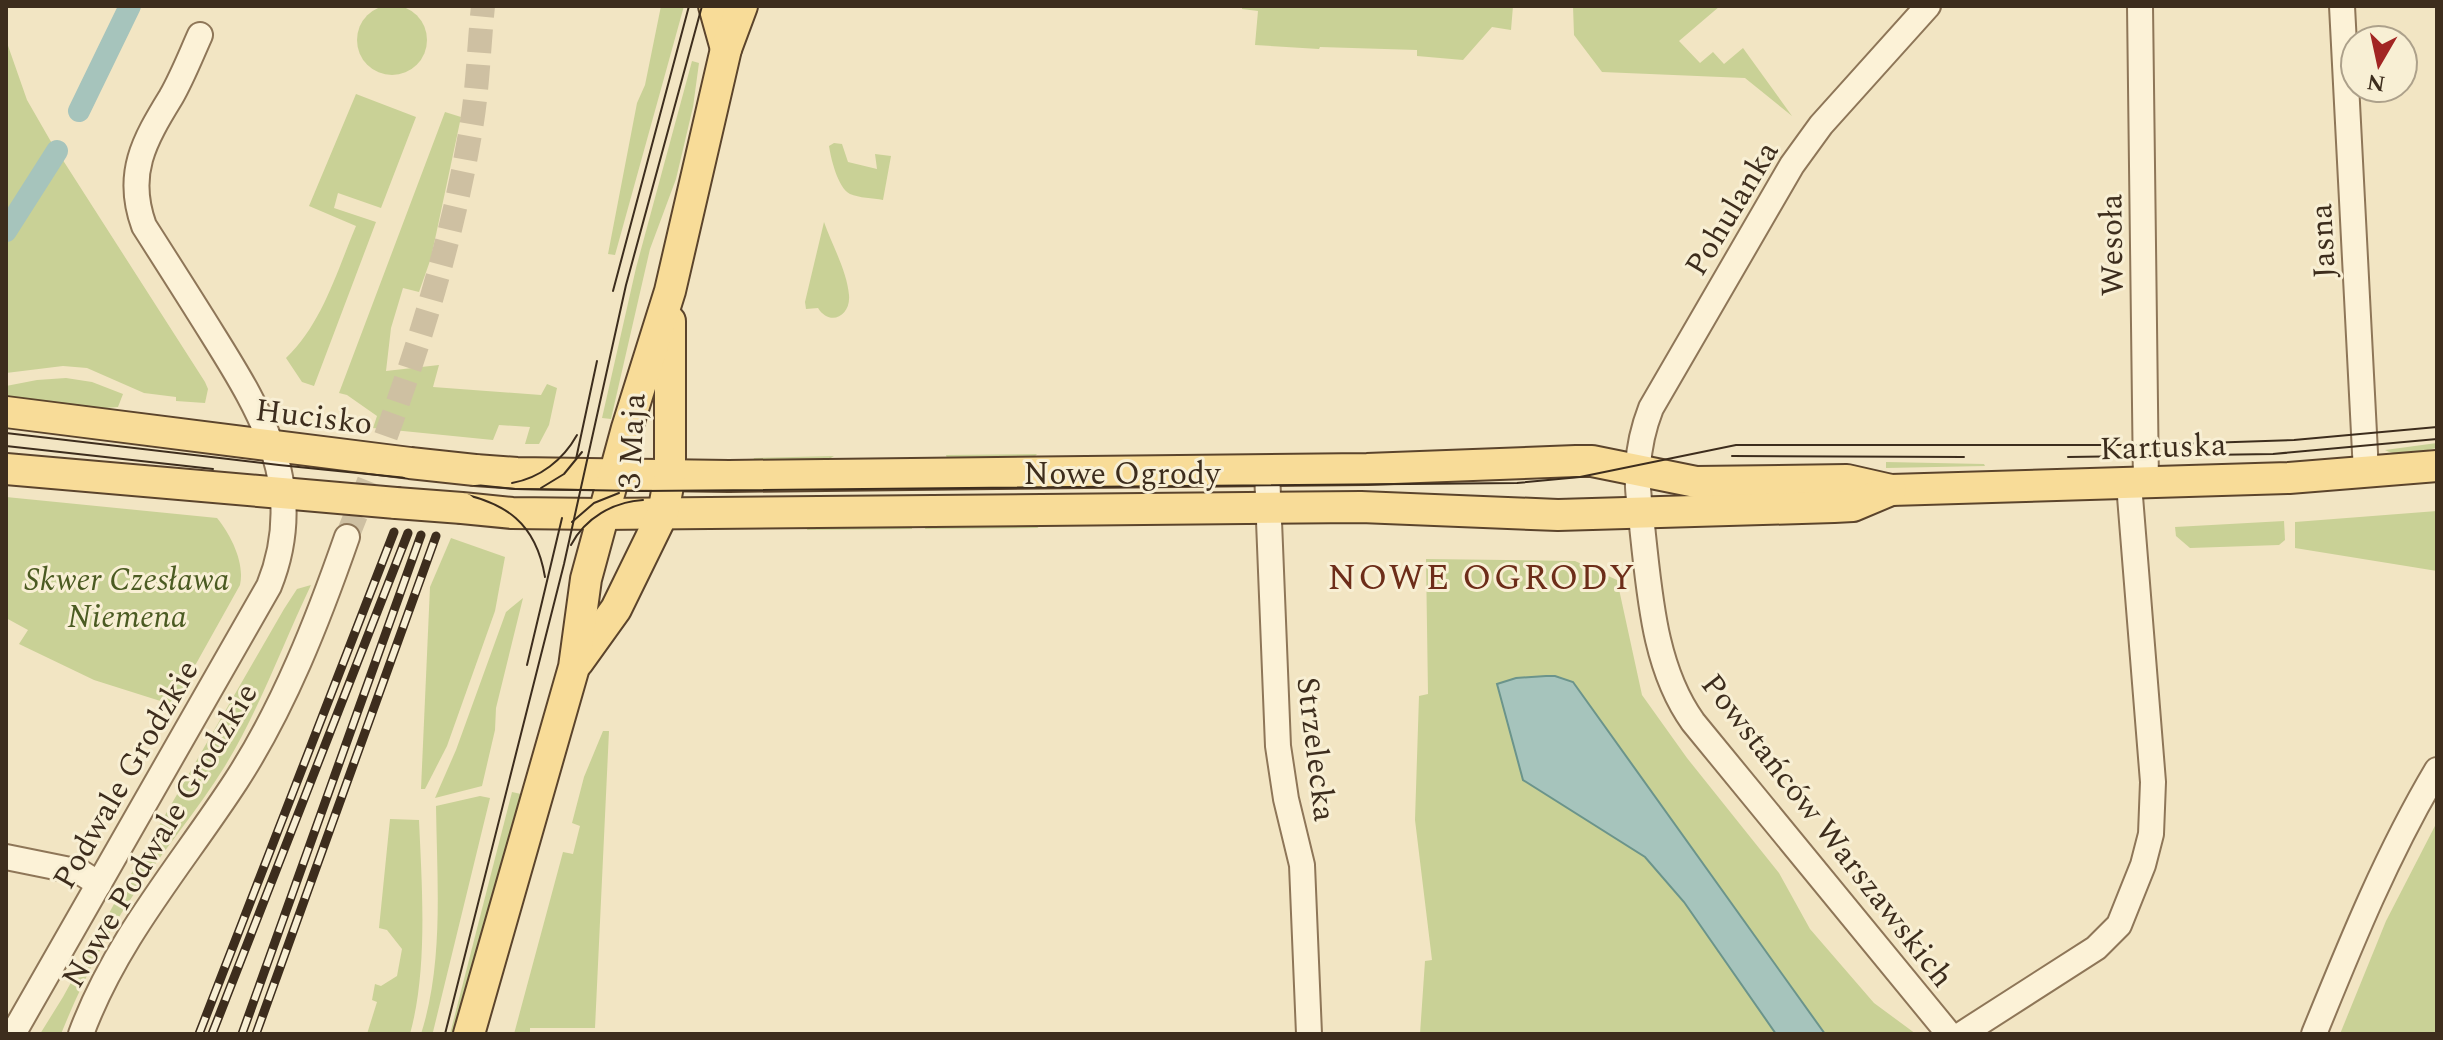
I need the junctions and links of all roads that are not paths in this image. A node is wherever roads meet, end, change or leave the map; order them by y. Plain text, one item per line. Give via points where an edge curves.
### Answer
1 (714, 6) edge
2 (742, 6) edge
3 (1928, 6) edge
4 (2140, 6) edge
5 (2342, 6) edge
6 (200, 35) dead end
7 (726, 49) junction
8 (670, 291) junction
9 (6, 412) edge
10 (273, 447) junction
11 (2437, 466) edge
12 (6, 469) edge
13 (1267, 471) junction
14 (1637, 471) junction
15 (2366, 472) junction
16 (614, 474) junction
17 (670, 475) junction
18 (2137, 484) junction
19 (1891, 490) junction
20 (284, 494) junction
21 (1268, 508) junction
22 (663, 513) junction
23 (604, 514) junction
24 (1641, 514) junction
25 (347, 537) tunnel mouth
26 (574, 667) junction
27 (2437, 770) edge
28 (6, 857) edge
29 (99, 884) junction
30 (13, 1034) edge
31 (81, 1034) edge
32 (469, 1034) edge
33 (1309, 1034) edge
34 (1949, 1034) edge
35 (1962, 1034) edge
36 (2314, 1034) edge

1 - 7 main road, 3 Maja
2 - 7 main road, 3 Maja
3 - 14 street, Pohulanka via 1821,125 1786,175 1651,408
4 - 18 street, Wesoła
5 - 15 street, Jasna
6 - 10 street, Podwale Grodzkie via 139,160 137,203 144,226 249,393
7 - 8 main road, 3 Maja
8 - 16 main road, 3 Maja
8 - 17 main road, 3 Maja
9 - 10 main road, Hucisko
10 - 16 main road, Hucisko, bridge via 475,470
10 - 20 street, Podwale Grodzkie
11 - 15 main road, Kartuska
12 - 20 main road
13 - 14 main road, Nowe Ogrody via 1576,461
13 - 17 main road, Nowe Ogrody
13 - 21 street, Strzelecka
14 - 19 main road, Kartuska via 1696,482 1847,480
14 - 24 street, Powstańców Warszawskich
15 - 18 main road, Kartuska
16 - 17 main road, Nowe Ogrody
16 - 23 main road, 3 Maja
17 - 22 main road, 3 Maja
18 - 19 main road, Kartuska
18 - 35 street, Wesoła via 2153,782 2151,834 2143,865 2119,925 2096,948
19 - 24 main road, Kartuska via 1853,506
20 - 23 main road, bridge via 512,513
20 - 29 street, Podwale Grodzkie via 280,550 269,586
21 - 22 main road, Nowe Ogrody
21 - 24 main road, Nowe Ogrody
21 - 33 street, Strzelecka via 1278,746 1302,865
22 - 23 main road, Nowe Ogrody
22 - 26 main road, 3 Maja via 616,609
23 - 26 main road, 3 Maja via 586,579
24 - 34 street, Powstańców Warszawskich via 1657,634 1680,703
25 - 31 street, Nowe Podwale Grodzkie via 261,739 129,935
26 - 32 main road, 3 Maja
27 - 36 street via 2383,870
28 - 29 street via 80,872
29 - 30 street, Podwale Grodzkie

